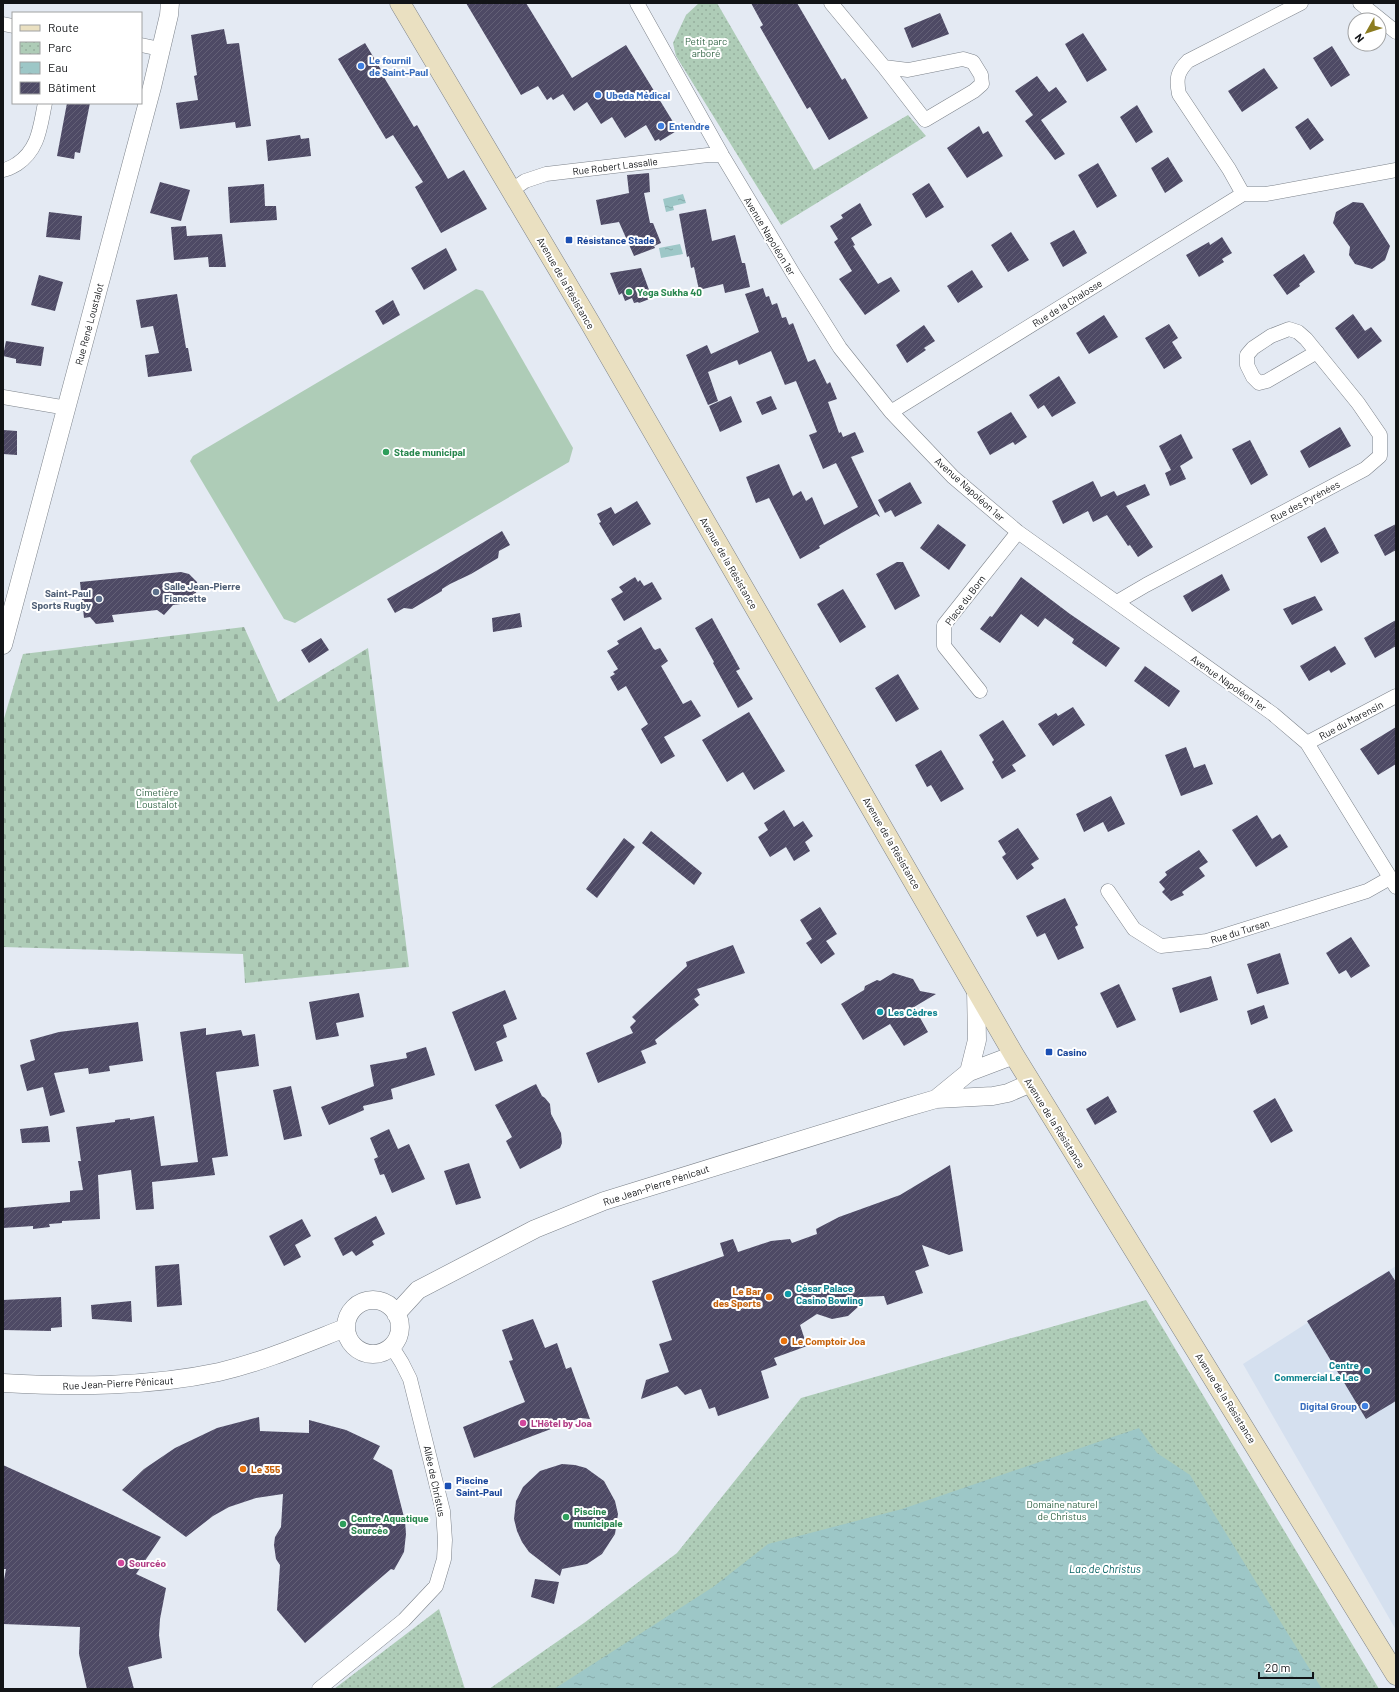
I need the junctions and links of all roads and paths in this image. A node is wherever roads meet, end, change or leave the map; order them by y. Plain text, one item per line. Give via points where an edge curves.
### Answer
1 (170, 3) edge
2 (400, 3) edge
3 (831, 3) edge
4 (1301, 3) edge
5 (1360, 3) edge
6 (641, 4) edge
7 (1396, 32) edge
8 (142, 45) edge
9 (160, 49) junction
10 (884, 67) junction
11 (45, 104) edge
12 (722, 155) junction
13 (3, 170) edge
14 (1396, 170) edge
15 (512, 190) junction
16 (1243, 194) junction
17 (1317, 352) junction
18 (3, 397) edge
19 (67, 408) junction
20 (891, 412) junction
21 (1018, 532) junction
22 (1117, 602) junction
23 (3, 645) edge
24 (980, 692) dead end
25 (1396, 696) edge
26 (1307, 743) junction
27 (1393, 882) edge
28 (1108, 890) dead end
29 (976, 989) junction
30 (1014, 1055) junction
31 (969, 1072) junction
32 (1031, 1083) junction
33 (936, 1099) junction
34 (396, 1314) junction
35 (345, 1328) junction
36 (392, 1347) junction
37 (3, 1383) edge
38 (1396, 1675) edge
39 (319, 1689) edge

1 - 9 street, Rue René Loustalot
2 - 15 main road, Avenue de la Résistance
3 - 10 street
4 - 16 street via 1188,61 1181,68 1176,81 1179,94
5 - 7 street
6 - 12 street, Avenue Napoléon 1er
8 - 9 street
9 - 19 street, Rue René Loustalot
10 - 10 street via 925,120 982,84 981,75 973,62 964,59 908,70
11 - 13 street via 36,144 25,159 8,170
12 - 15 street, Rue Robert Lassalle via 546,174 525,181
12 - 20 street, Avenue Napoléon 1er via 840,348
14 - 16 street via 1266,194
15 - 29 main road, Avenue de la Résistance
16 - 20 street, Rue de la Chalosse
17 - 17 street, Rue des Pyrénées via 1298,332 1289,329 1271,336 1253,348 1247,355 1247,364 1259,383
17 - 22 street, Rue des Pyrénées via 1380,435 1380,456 1365,469
18 - 19 street
19 - 23 street, Rue René Loustalot
20 - 21 street, Avenue Napoléon 1er via 953,477
21 - 22 street, Avenue Napoléon 1er
21 - 24 street, Place du Born via 944,625 944,646
22 - 26 street, Avenue Napoléon 1er via 1273,714
25 - 26 street, Rue du Marensin
26 - 27 street, Avenue Napoléon 1er
27 - 28 street, Rue du Tursan via 1207,941 1161,946 1134,929
29 - 30 main road, Avenue de la Résistance
29 - 31 street via 977,1040
30 - 31 street, Rue Jean-Pierre Pénicaut
30 - 32 main road, Avenue de la Résistance
31 - 33 street, Rue Jean-Pierre Pénicaut
32 - 33 street, Rue Jean-Pierre Pénicaut via 1008,1093 993,1096
32 - 38 main road, Avenue de la Résistance
33 - 34 street, Rue Jean-Pierre Pénicaut via 604,1201 535,1229 438,1278 418,1290
34 - 35 street via 391,1306 383,1302 365,1301 350,1311
34 - 36 street via 400,1322 400,1331
35 - 36 street via 348,1340 357,1349 368,1354 381,1353
35 - 37 street, Rue Jean-Pierre Pénicaut via 265,1359 219,1372 170,1381 58,1386
36 - 39 street, Allée de Christus via 410,1378 438,1488 445,1540 444,1559 436,1586 404,1620

